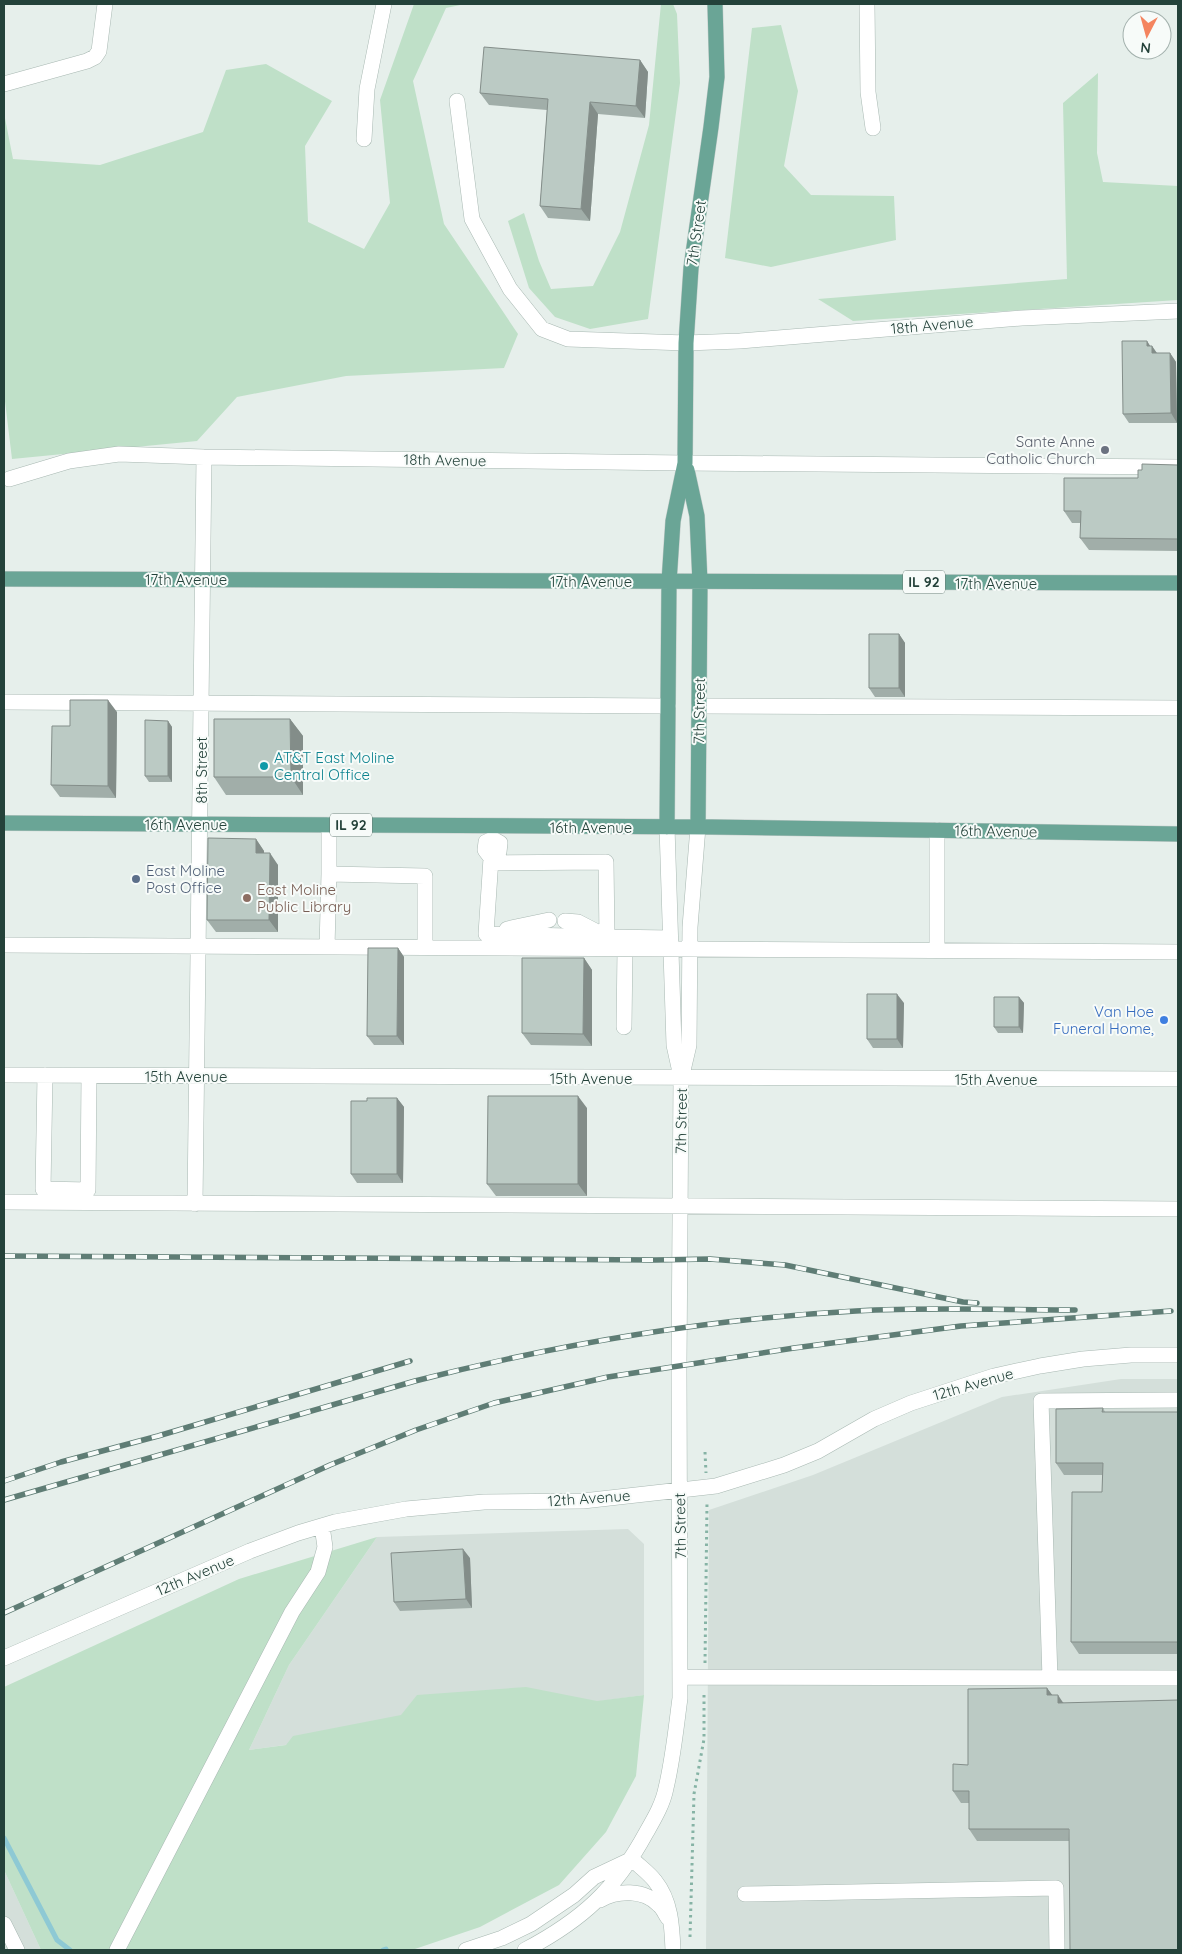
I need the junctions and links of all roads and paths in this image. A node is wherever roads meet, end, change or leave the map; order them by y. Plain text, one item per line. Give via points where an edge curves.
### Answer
1 (105, 4) edge
2 (384, 4) edge
3 (715, 4) edge
4 (867, 4) edge
5 (4, 84) edge
6 (457, 101) dead end
7 (873, 128) dead end
8 (364, 138) dead end
9 (1178, 311) edge
10 (686, 343) junction
11 (204, 457) junction
12 (685, 463) junction
13 (1178, 467) edge
14 (8, 479) dead end
15 (4, 579) edge
16 (202, 579) junction
17 (669, 582) junction
18 (700, 582) junction
19 (1178, 583) edge
20 (4, 702) edge
21 (201, 703) junction
22 (668, 706) junction
23 (699, 706) junction
24 (1178, 708) edge
25 (4, 823) edge
26 (201, 824) junction
27 (330, 825) junction
28 (667, 827) junction
29 (698, 827) junction
30 (937, 830) junction
31 (493, 833) junction
32 (1178, 834) edge
33 (491, 860) junction
34 (329, 874) junction
35 (549, 920) dead end
36 (565, 921) dead end
37 (486, 934) junction
38 (607, 937) junction
39 (670, 943) junction
40 (4, 944) edge
41 (200, 946) junction
42 (327, 947) junction
43 (425, 947) junction
44 (625, 949) junction
45 (690, 949) junction
46 (936, 950) junction
47 (1178, 952) edge
48 (624, 1028) dead end
49 (4, 1075) edge
50 (45, 1075) junction
51 (89, 1076) junction
52 (198, 1076) junction
53 (681, 1079) junction
54 (1178, 1079) edge
55 (4, 1202) edge
56 (195, 1204) junction
57 (680, 1207) junction
58 (1178, 1209) edge
59 (1178, 1356) edge
60 (1178, 1400) edge
61 (705, 1452) dead end
62 (707, 1487) junction
63 (679, 1490) junction
64 (322, 1526) junction
65 (4, 1658) edge
66 (680, 1677) junction
67 (704, 1677) junction
68 (1050, 1678) junction
69 (1178, 1678) edge
70 (632, 1859) junction
71 (745, 1894) dead end
72 (596, 1902) junction
73 (4, 1924) edge
74 (672, 1924) junction
75 (690, 1940) dead end
76 (17, 1950) edge
77 (117, 1950) edge
78 (466, 1950) edge
79 (525, 1950) edge
80 (673, 1950) edge
81 (1057, 1950) edge

1 - 5 street via 99,51 95,57
2 - 8 street via 367,89
3 - 10 main road, 7th Street via 717,76 691,268
4 - 7 street via 868,92
6 - 10 street, 18th Avenue via 472,219 510,289 542,329 568,339
9 - 10 street, 18th Avenue via 1022,318
10 - 12 main road, 7th Street
11 - 12 street, 18th Avenue
11 - 14 street, 18th Avenue via 119,454 69,461
11 - 16 street, 8th Street
12 - 13 street, 18th Avenue
12 - 17 main road, 7th Street via 673,521
12 - 18 main road, 7th Street via 697,516
15 - 16 main road, 17th Avenue / IL 92
16 - 17 main road, 17th Avenue / IL 92
16 - 21 street, 8th Street
17 - 18 main road, 17th Avenue / IL 92
17 - 22 main road, 7th Street
18 - 19 main road, 17th Avenue / IL 92
18 - 23 main road, 7th Street
20 - 21 street
21 - 22 street
21 - 26 street, 8th Street
22 - 28 main road, 7th Street
23 - 24 street
23 - 29 main road, 7th Street
25 - 26 main road, 16th Avenue / IL 92
26 - 27 main road, 16th Avenue / IL 92
26 - 41 street, 8th Street
27 - 31 main road, 16th Avenue / IL 92
27 - 34 street
28 - 29 main road, 16th Avenue / IL 92
28 - 31 main road, 16th Avenue / IL 92
28 - 39 street, 7th Street
29 - 30 main road, 16th Avenue / IL 92
29 - 45 street, 7th Street
30 - 32 main road, 16th Avenue / IL 92
30 - 46 street
31 - 33 street via 486,842 485,850
33 - 37 street
33 - 38 street via 606,862
34 - 42 street
34 - 43 street via 425,876
35 - 37 street
36 - 38 street via 578,922
37 - 38 street
38 - 39 street
39 - 44 street
39 - 45 street
39 - 53 street, 7th Street via 674,1045
40 - 41 street
41 - 42 street
41 - 52 street, 8th Street
42 - 43 street
43 - 44 street
44 - 48 street
45 - 46 street
45 - 53 street, 7th Street via 689,1045
46 - 47 street
49 - 50 street, 15th Avenue
50 - 51 street, 15th Avenue
50 - 51 street via 43,1189 88,1190
51 - 52 street, 15th Avenue
52 - 53 street, 15th Avenue
52 - 56 street, 8th Street
53 - 54 street, 15th Avenue
53 - 57 street, 7th Street
55 - 56 street
56 - 57 street
57 - 58 street
57 - 63 street, 7th Street
59 - 62 street, 12th Avenue via 1083,1359 994,1376 911,1403 784,1465
60 - 68 street via 1041,1401
61 - 62 path
62 - 63 street, 12th Avenue
62 - 67 path
63 - 64 street, 12th Avenue via 583,1501 484,1502 416,1508
63 - 66 street, 7th Street
64 - 65 street, 12th Avenue via 250,1551
64 - 77 street via 325,1547 318,1572 292,1612
66 - 67 street
66 - 70 street, 7th Street via 680,1698 666,1790
67 - 68 street
67 - 75 path via 704,1739 694,1794
68 - 69 street
70 - 72 street, 7th Street
70 - 74 street via 655,1881 666,1900
70 - 78 street via 594,1877 531,1924
71 - 81 street via 1056,1888
72 - 74 street via 609,1895 643,1895 659,1905
72 - 79 street via 572,1922
73 - 76 street
74 - 80 street

